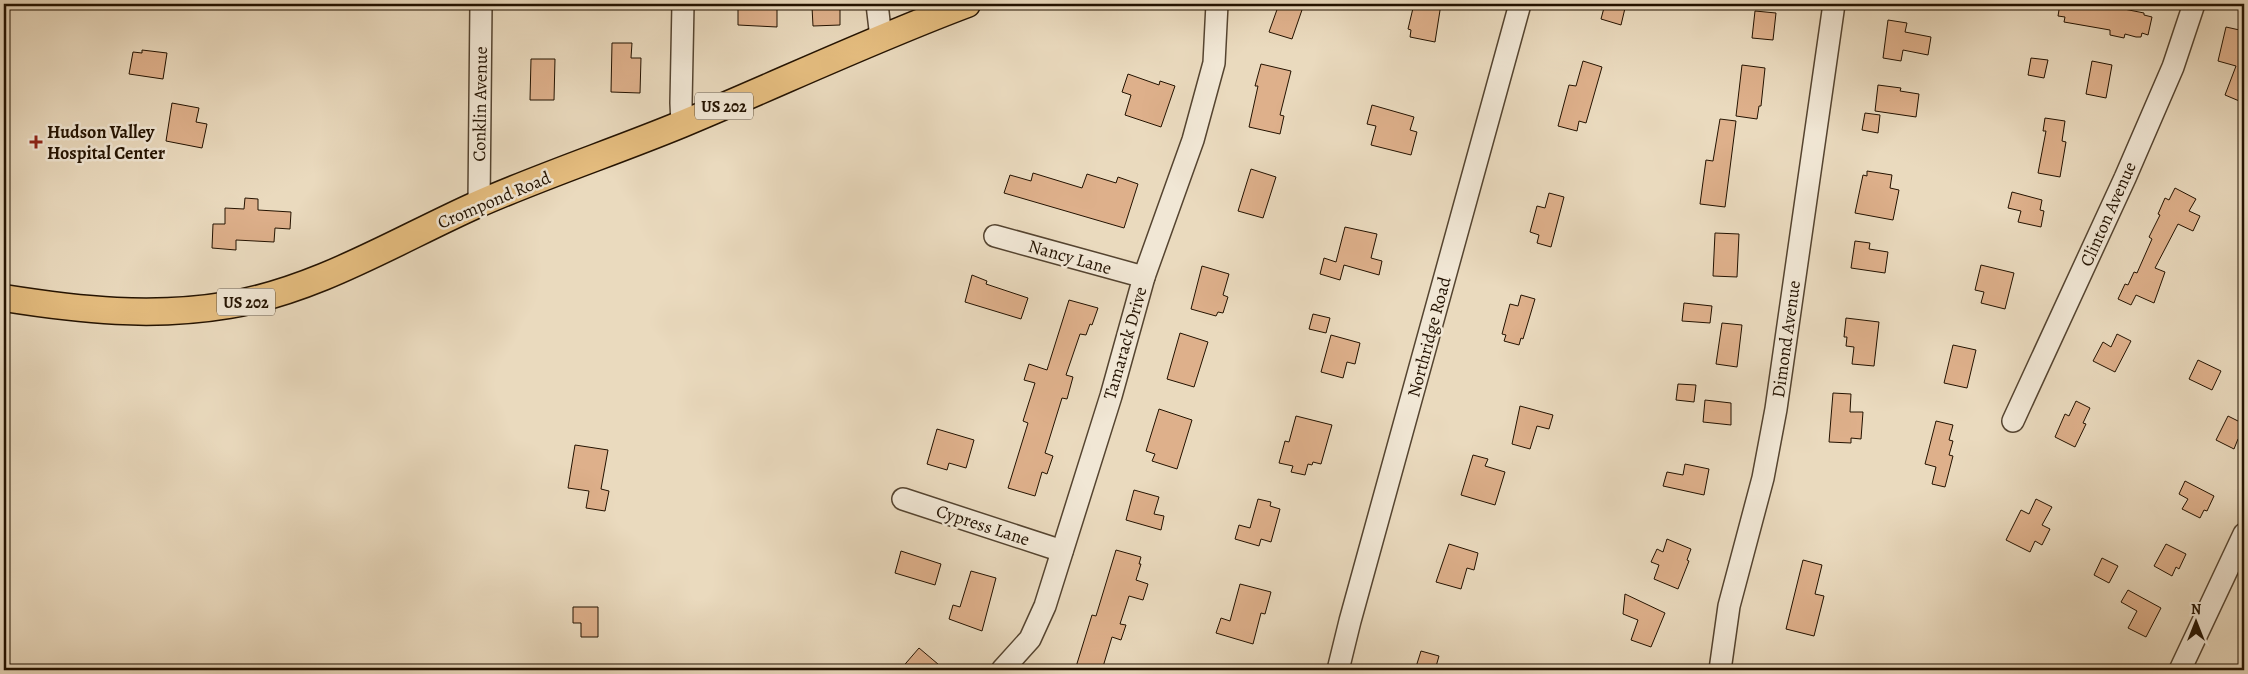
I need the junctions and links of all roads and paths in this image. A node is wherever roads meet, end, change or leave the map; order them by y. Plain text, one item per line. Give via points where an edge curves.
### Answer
1 (481, 4) edge
2 (683, 4) edge
3 (877, 4) edge
4 (967, 4) edge
5 (1217, 4) edge
6 (1520, 4) edge
7 (1834, 4) edge
8 (2194, 4) edge
9 (881, 38) junction
10 (682, 124) junction
11 (479, 204) junction
12 (995, 236) dead end
13 (1144, 278) junction
14 (4, 298) edge
15 (2013, 421) dead end
16 (903, 499) dead end
17 (2244, 534) edge
18 (1062, 551) junction
19 (1002, 670) edge
20 (1338, 670) edge
21 (1720, 670) edge
22 (2180, 670) edge

1 - 11 street, Conklin Avenue
2 - 10 street
3 - 9 street
4 - 9 main road, Crompond Road / US 202
5 - 13 street, Tamarack Drive via 1214,62 1193,140
6 - 20 street, Northridge Road
7 - 21 street, Dimond Avenue via 1776,409 1763,478 1729,606
8 - 15 street, Clinton Avenue via 2173,67
9 - 10 main road, Crompond Road / US 202
10 - 11 main road, Crompond Road / US 202
11 - 14 main road, Crompond Road / US 202 via 310,282 231,305 191,311 104,312
12 - 13 street, Nancy Lane
13 - 18 street, Tamarack Drive
16 - 18 street, Cypress Lane
17 - 22 street
18 - 19 street, Tamarack Drive via 1046,606 1030,639

